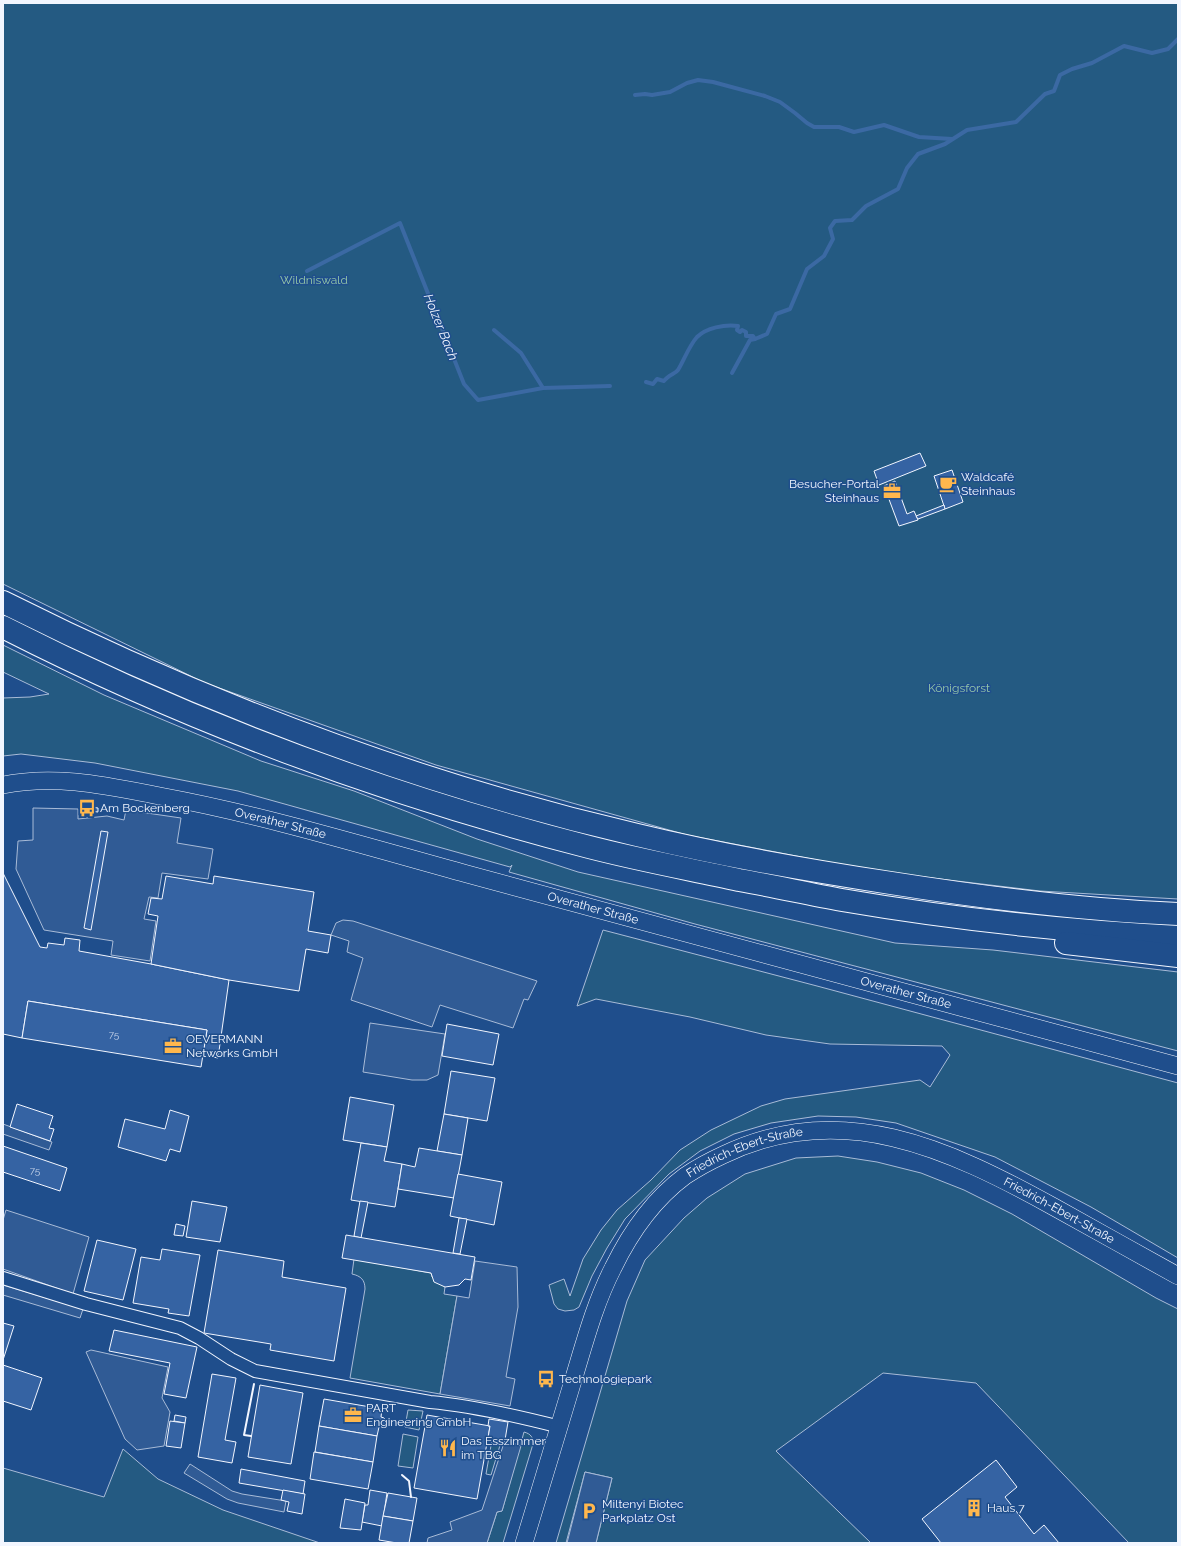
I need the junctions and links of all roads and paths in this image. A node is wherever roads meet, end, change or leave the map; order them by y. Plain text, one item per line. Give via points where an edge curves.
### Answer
1 (3, 602) edge
2 (3, 627) edge
3 (3, 785) edge
4 (839, 900) junction
5 (1178, 914) edge
6 (1178, 937) edge
7 (1178, 956) edge
8 (1178, 1066) edge
9 (1178, 1276) edge
10 (3, 1278) edge
11 (560, 1426) junction
12 (524, 1543) edge

1 - 5 highway via 124,660 282,726 429,777 562,816 732,856 842,876 972,896
2 - 4 highway via 121,684 216,724 395,789 487,819 589,847
3 - 8 main road, Overather Straße via 29,780 74,781 223,809
4 - 6 highway via 968,918
4 - 7 highway via 894,916 947,927
9 - 11 main road, Friedrich-Ebert-Straße via 980,1168 925,1146 879,1135 828,1130 775,1136 731,1151 685,1176 639,1223 601,1294
10 - 11 street via 86,1304 180,1328 255,1371 483,1409
11 - 12 main road, Friedrich-Ebert-Straße

